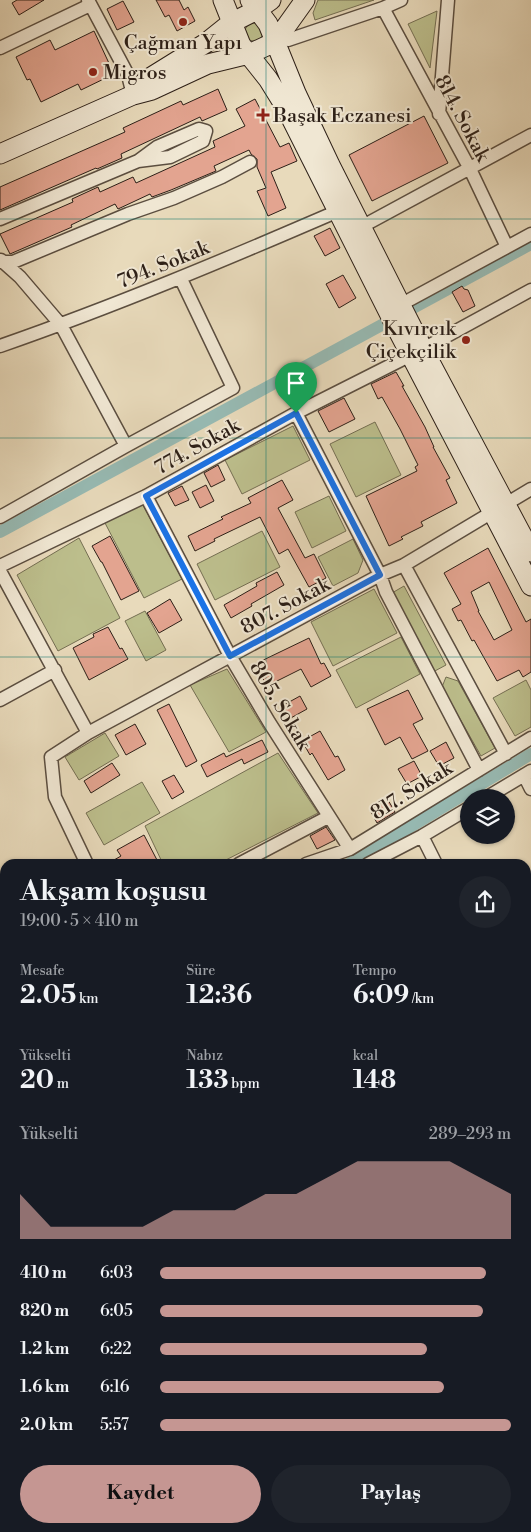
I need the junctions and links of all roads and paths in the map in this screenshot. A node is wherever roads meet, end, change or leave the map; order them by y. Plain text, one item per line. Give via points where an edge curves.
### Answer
1 (222, 0) edge
2 (305, 0) edge
3 (401, 0) edge
4 (448, 0) edge
5 (89, 3) edge
6 (260, 3) edge
7 (383, 8) junction
8 (231, 22) junction
9 (281, 41) junction
10 (0, 48) edge
11 (249, 54) junction
12 (133, 94) junction
13 (439, 114) junction
14 (531, 135) edge
15 (0, 154) edge
16 (138, 161) dead end
17 (250, 162) dead end
18 (470, 169) junction
19 (338, 211) junction
20 (0, 220) edge
21 (361, 227) junction
22 (531, 234) edge
23 (508, 246) junction
24 (0, 260) edge
25 (181, 278) junction
26 (530, 292) edge
27 (397, 314) junction
28 (61, 325) junction
29 (0, 346) edge
30 (417, 352) junction
31 (296, 413) junction
32 (126, 446) junction
33 (531, 489) edge
34 (146, 496) junction
35 (498, 508) junction
36 (0, 517) edge
37 (531, 552) edge
38 (404, 565) junction
39 (0, 566) edge
40 (0, 571) edge
41 (380, 575) junction
42 (531, 586) edge
43 (230, 656) junction
44 (55, 670) junction
45 (0, 700) edge
46 (88, 733) junction
47 (531, 738) edge
48 (506, 754) junction
49 (479, 770) junction
50 (527, 773) edge
51 (501, 789) edge
52 (531, 789) edge
53 (460, 813) edge
54 (328, 817) junction
55 (422, 836) junction
56 (350, 849) junction
57 (84, 859) edge
58 (248, 859) edge
59 (321, 859) edge
60 (378, 859) edge
61 (434, 859) edge

1 - 8 main road
2 - 9 main road
3 - 7 street
4 - 13 street
5 - 10 street
5 - 12 street via 128,75
6 - 8 main road
6 - 9 main road via 268,24
7 - 9 street
7 - 13 street, 814. Sokak
8 - 11 main road via 241,45
8 - 12 main road via 206,43 148,79
9 - 11 main road
9 - 21 main road via 296,93
11 - 12 main road via 208,64 152,90
11 - 19 main road via 286,108
12 - 15 main road
13 - 18 street, 814. Sokak
14 - 18 street
16 - 20 street
17 - 24 street via 174,198 13,262
18 - 21 street
18 - 23 street, 814. Sokak
19 - 25 street, 794. Sokak
19 - 27 main road
21 - 27 main road
22 - 23 street
23 - 27 street
24 - 28 street via 20,277
25 - 28 street, 794. Sokak
25 - 32 street via 233,388
26 - 30 street, 774. Sokak
27 - 30 main road
28 - 29 street, 794. Sokak
28 - 32 street
30 - 31 street, 774. Sokak
30 - 35 main road
31 - 34 street, 774. Sokak
31 - 41 street
32 - 36 street
33 - 35 street, 807. Sokak
34 - 39 street, 774. Sokak
34 - 43 street, 805. Sokak
35 - 37 main road
35 - 38 street, 807. Sokak
35 - 42 main road
38 - 41 street, 807. Sokak
38 - 48 street
40 - 44 street
41 - 43 street, 807. Sokak
41 - 49 street
43 - 46 street, 807. Sokak
43 - 54 street, 805. Sokak
44 - 45 street
44 - 46 street
46 - 57 street, 807. Sokak via 51,758 55,797
47 - 48 street, 817. Sokak
48 - 49 street, 817. Sokak
49 - 56 street, 817. Sokak
50 - 51 street
50 - 52 street
53 - 55 street
54 - 56 street, 805. Sokak
54 - 58 street
55 - 60 street
55 - 61 street
56 - 59 street, 817. Sokak

